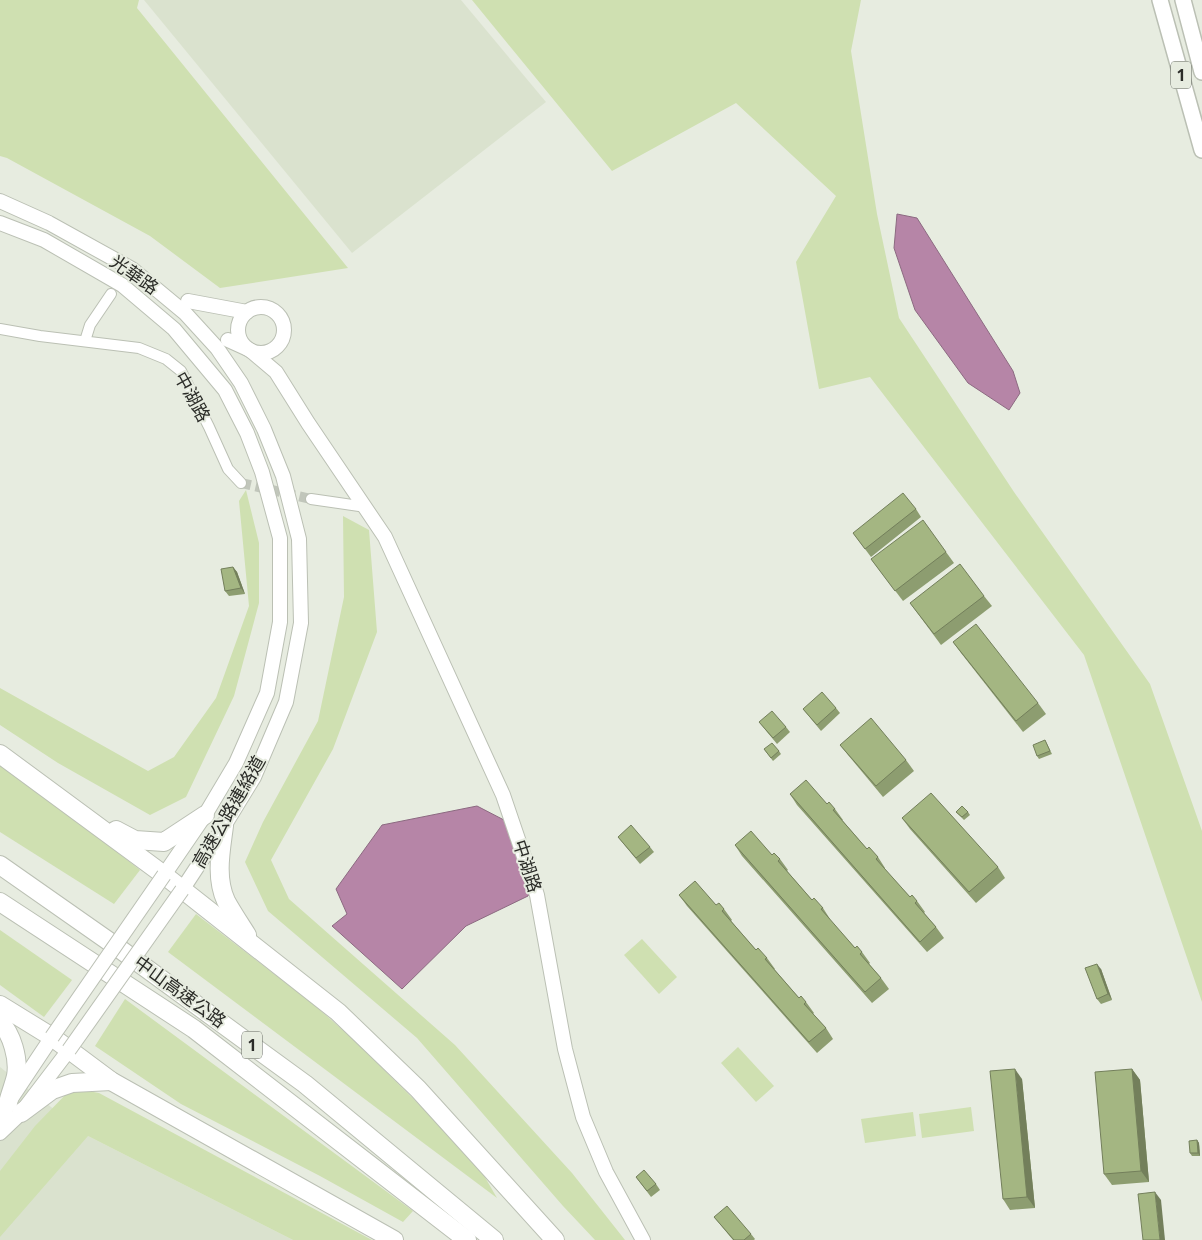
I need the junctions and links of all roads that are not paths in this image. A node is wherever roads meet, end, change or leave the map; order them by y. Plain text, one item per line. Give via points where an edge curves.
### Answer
1 (1160, 0) edge
2 (1183, 0) edge
3 (1202, 72) edge
4 (1202, 150) edge
5 (0, 201) edge
6 (0, 223) edge
7 (111, 294) dead end
8 (188, 301) dead end
9 (247, 312) junction
10 (0, 329) edge
11 (282, 339) junction
12 (228, 340) dead end
13 (85, 341) junction
14 (250, 350) junction
15 (276, 372) junction
16 (241, 383) joint
17 (225, 390) joint
18 (241, 483) tunnel mouth
19 (311, 499) tunnel mouth
20 (366, 507) junction
21 (0, 754) edge
22 (84, 815) junction
23 (205, 815) junction
24 (224, 826) junction
25 (0, 865) edge
26 (164, 875) junction
27 (182, 890) junction
28 (0, 902) edge
29 (252, 944) junction
30 (0, 1005) edge
31 (0, 1022) edge
32 (52, 1037) junction
33 (69, 1050) junction
34 (112, 1081) junction
35 (15, 1108) junction
36 (0, 1127) edge
37 (0, 1133) edge
38 (394, 1240) edge
39 (468, 1240) edge
40 (494, 1240) edge
41 (555, 1240) edge
42 (643, 1240) edge

1 - 4 main road, 1
2 - 3 main road, 1
5 - 16 street, 光華路 via 49,223 132,270 185,313 217,348
6 - 17 street, 光華路 via 44,240 122,285 174,329
7 - 13 street via 90,325
8 - 9 street
9 - 11 street via 262,307 276,313 284,326
9 - 14 street via 238,332
10 - 13 street, 中湖路
11 - 14 street via 272,350 257,353
11 - 15 street
12 - 14 street
13 - 18 street, 中湖路 via 139,348 166,358 182,371 228,469
14 - 15 street, 中湖路
15 - 20 street, 中湖路
16 - 24 street, 高速公路連絡道 via 283,476 299,539 301,623 286,702 254,778
17 - 23 street, 高速公路連絡道 via 262,472 280,538 280,622 267,693 236,764
19 - 20 street
20 - 42 street, 中湖路 via 385,537 503,794 537,895 565,1049 583,1117 606,1172
21 - 22 highway
22 - 23 highway via 136,840 164,842
22 - 26 highway
23 - 26 street, 高速公路連絡道
24 - 27 street, 高速公路連絡道
24 - 29 highway via 220,881 225,899
25 - 40 highway, 中山高速公路 / 1 via 305,1084
26 - 27 highway
26 - 32 street, 高速公路連絡道, bridge
27 - 29 highway
27 - 33 street, 高速公路連絡道, bridge
28 - 39 highway, 中山高速公路 / 1 via 194,1029
29 - 41 highway via 338,1012 418,1089
30 - 32 highway
31 - 35 highway via 7,1029 15,1054
32 - 33 highway
32 - 35 street, 高速公路連絡道
33 - 34 highway
33 - 35 street, 高速公路連絡道
34 - 35 highway via 72,1083
34 - 38 highway
35 - 36 street, 高速公路連絡道
35 - 37 street, 高速公路連絡道

